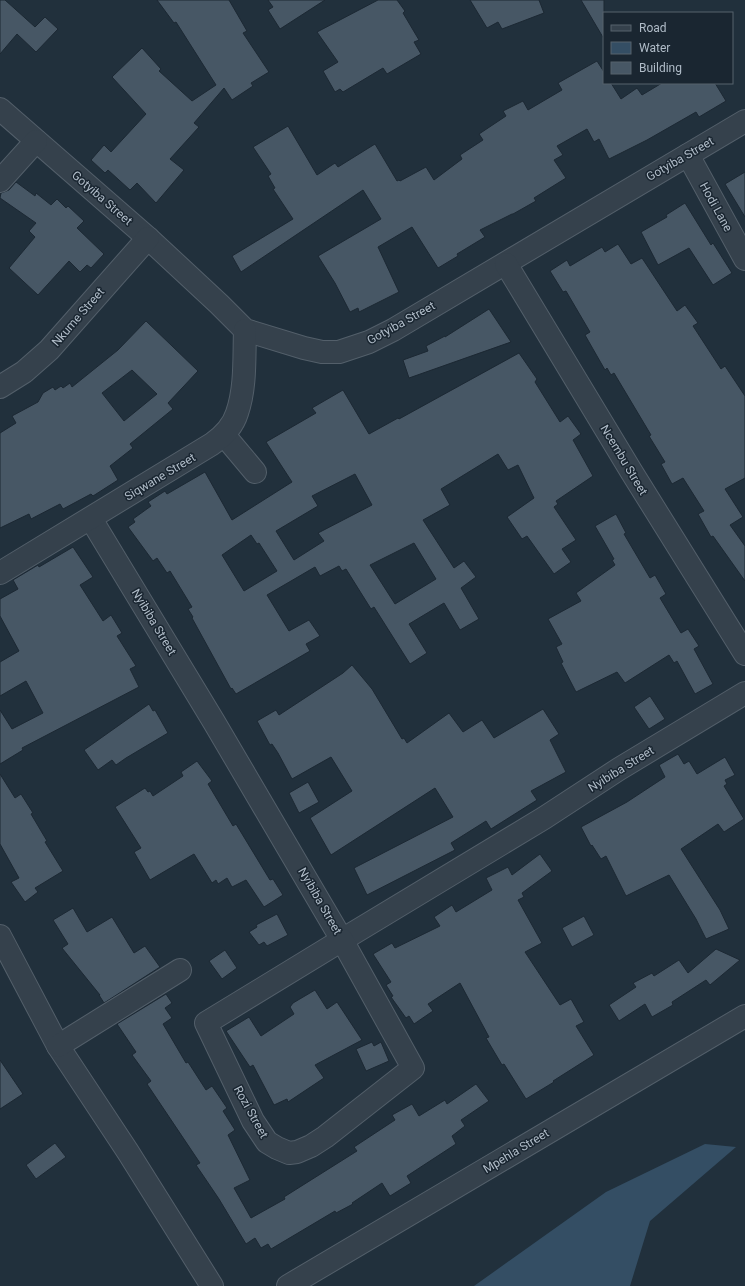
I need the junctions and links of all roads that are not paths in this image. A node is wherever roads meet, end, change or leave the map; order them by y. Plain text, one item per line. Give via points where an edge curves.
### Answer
1 (0, 109) edge
2 (745, 121) edge
3 (36, 141) junction
4 (688, 155) junction
5 (0, 181) edge
6 (148, 238) junction
7 (745, 259) edge
8 (506, 264) junction
9 (245, 330) junction
10 (0, 387) edge
11 (224, 435) junction
12 (255, 472) dead end
13 (91, 519) junction
14 (0, 572) edge
15 (745, 654) edge
16 (745, 693) edge
17 (0, 936) edge
18 (342, 940) junction
19 (180, 970) dead end
20 (745, 1016) edge
21 (58, 1046) junction
22 (212, 1286) edge
23 (288, 1286) edge

1 - 3 street, Gotyiba Street
2 - 4 street, Gotyiba Street
3 - 5 street
3 - 6 street, Gotyiba Street
4 - 7 street, Hodi Lane
4 - 8 street, Gotyiba Street
6 - 9 street, Gotyiba Street
6 - 10 street, Nkume Street via 49,350 24,372
8 - 9 street, Gotyiba Street via 393,330 369,342 339,352 304,348
8 - 15 street, Ncembu Street
9 - 11 street, Siqwane Street via 243,377 237,414
11 - 12 street
11 - 13 street, Siqwane Street
13 - 14 street, Siqwane Street
13 - 18 street, Nyibiba Street
16 - 18 street, Nyibiba Street
17 - 21 street
18 - 18 street, Rozi Street via 413,1068 326,1137 311,1146 289,1153 267,1142 253,1121 206,1023
19 - 21 street
20 - 23 street, Mpehla Street
21 - 22 street

